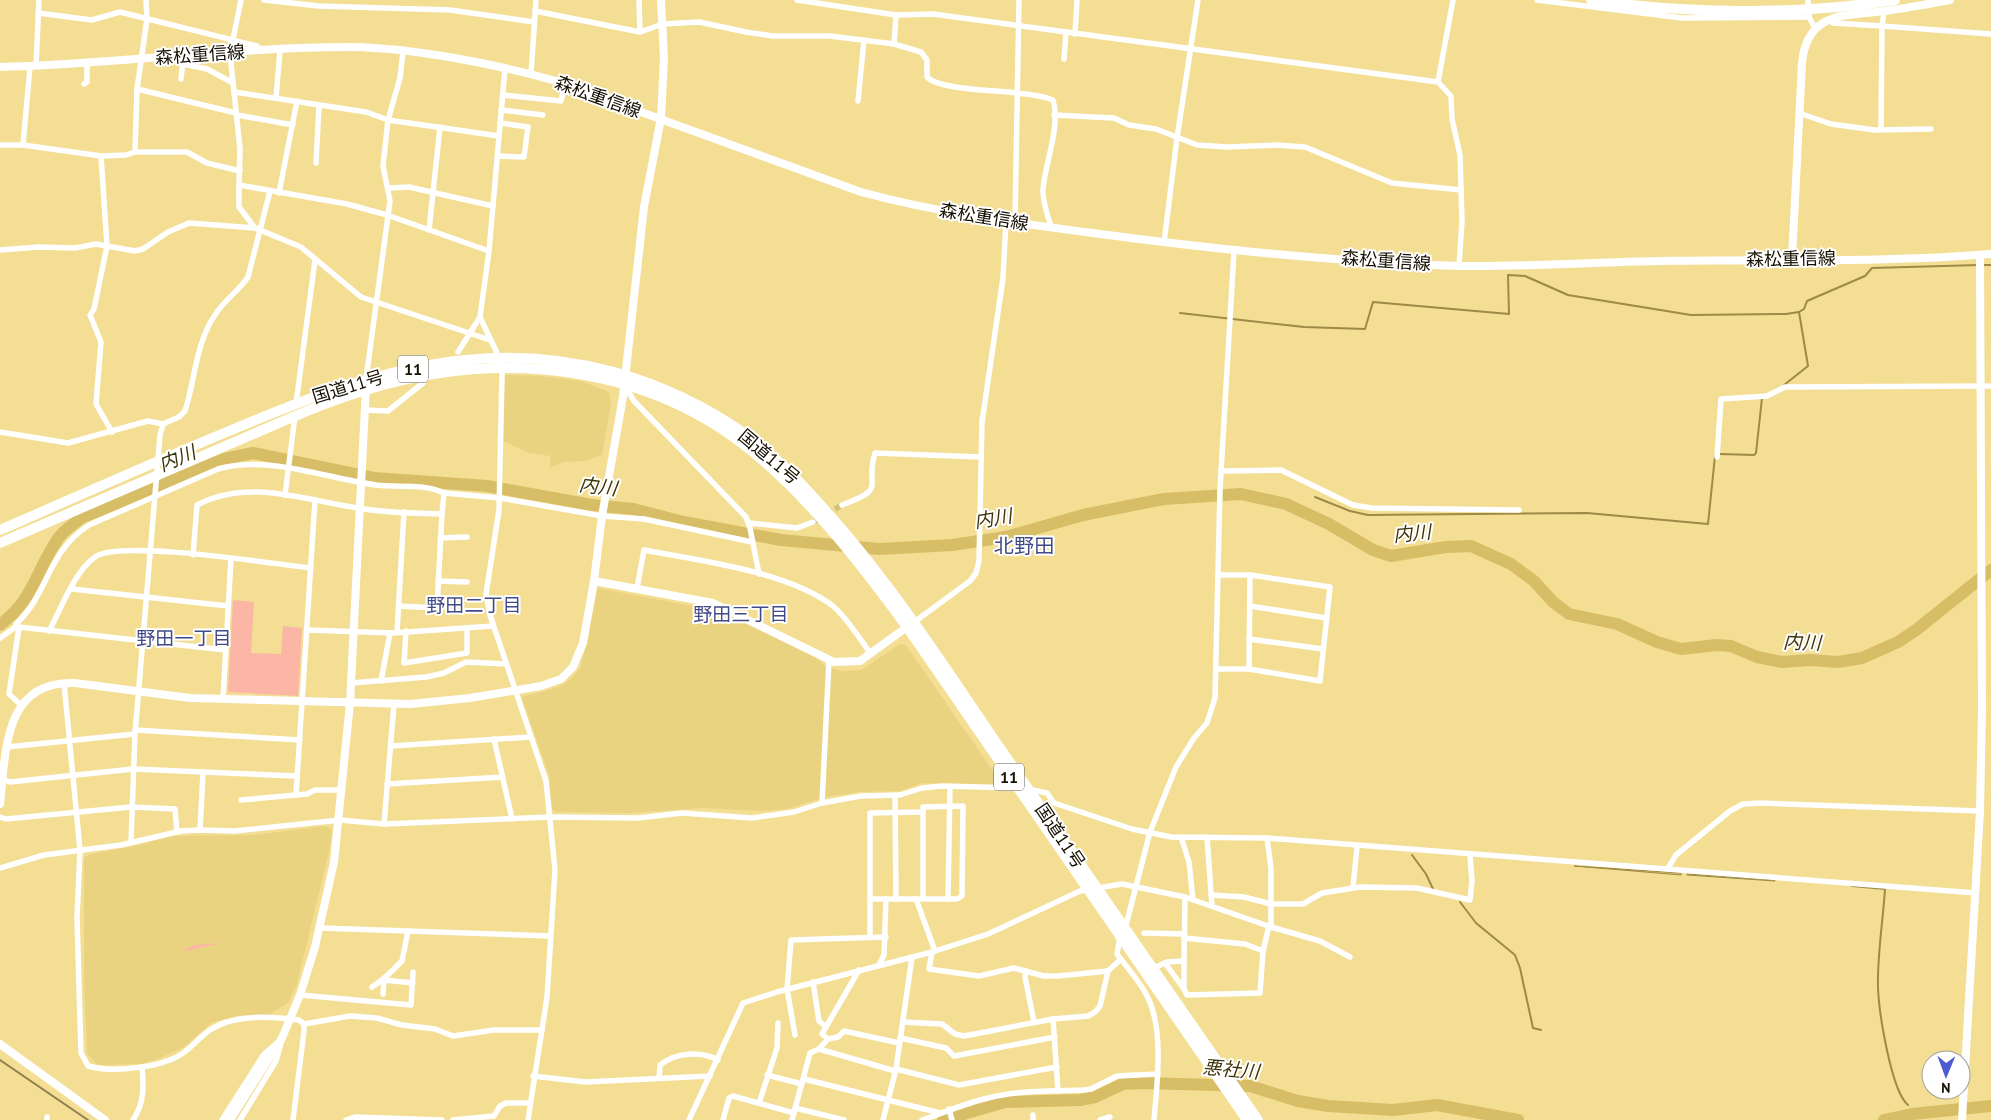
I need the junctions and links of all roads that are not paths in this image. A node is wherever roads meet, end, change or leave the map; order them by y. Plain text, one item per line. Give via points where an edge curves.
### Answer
1 (39, 0) edge
2 (146, 0) edge
3 (241, 0) edge
4 (264, 0) edge
5 (536, 0) edge
6 (639, 0) edge
7 (660, 0) edge
8 (797, 0) edge
9 (1020, 0) edge
10 (1077, 0) edge
11 (1198, 0) edge
12 (1453, 0) edge
13 (1536, 0) edge
14 (1591, 0) edge
15 (1808, 0) edge
16 (1895, 0) edge
17 (1950, 0) edge
18 (275, 1) edge
19 (536, 11) junction
20 (1884, 11) junction
21 (38, 14) junction
22 (896, 14) junction
23 (1809, 17) junction
24 (147, 19) junction
25 (1830, 19) junction
26 (534, 22) junction
27 (663, 24) junction
28 (1019, 26) junction
29 (1882, 26) junction
30 (1815, 28) junction
31 (640, 32) junction
32 (1066, 32) junction
33 (1075, 34) junction
34 (1991, 34) edge
35 (864, 40) junction
36 (233, 41) junction
37 (894, 44) junction
38 (1190, 47) junction
39 (280, 50) junction
40 (261, 51) junction
41 (403, 52) junction
42 (230, 54) junction
43 (142, 59) junction
44 (1064, 59) dead end
45 (183, 60) junction
46 (87, 62) junction
47 (33, 66) junction
48 (0, 67) edge
49 (505, 68) junction
50 (531, 74) junction
51 (181, 79) dead end
52 (1438, 82) junction
53 (233, 83) junction
54 (84, 84) dead end
55 (565, 84) junction
56 (138, 90) junction
57 (234, 92) junction
58 (1018, 93) junction
59 (502, 95) junction
60 (276, 98) junction
61 (297, 101) junction
62 (858, 101) dead end
63 (320, 105) junction
64 (501, 110) junction
65 (1799, 113) junction
66 (236, 114) junction
67 (544, 115) dead end
68 (1054, 116) junction
69 (661, 118) junction
70 (388, 120) junction
71 (500, 123) junction
72 (292, 125) junction
73 (440, 127) junction
74 (1881, 129) junction
75 (1932, 129) dead end
76 (499, 136) junction
77 (1177, 138) junction
78 (0, 145) edge
79 (23, 145) junction
80 (135, 152) junction
81 (101, 156) junction
82 (498, 156) junction
83 (316, 163) dead end
84 (240, 171) junction
85 (239, 185) junction
86 (388, 188) junction
87 (1461, 190) junction
88 (270, 191) junction
89 (431, 192) junction
90 (279, 193) junction
91 (494, 206) junction
92 (387, 216) junction
93 (1010, 222) junction
94 (1051, 227) junction
95 (258, 229) junction
96 (429, 230) junction
97 (1164, 243) junction
98 (107, 246) junction
99 (0, 250) edge
100 (489, 251) junction
101 (1234, 251) junction
102 (1991, 254) edge
103 (1980, 255) junction
104 (1792, 259) junction
105 (315, 260) junction
106 (1459, 266) junction
107 (376, 302) junction
108 (480, 317) junction
109 (468, 333) junction
110 (490, 340) junction
111 (458, 352) dead end
112 (500, 362) junction
113 (422, 378) junction
114 (624, 380) junction
115 (366, 384) junction
116 (1979, 385) junction
117 (1991, 386) edge
118 (296, 403) junction
119 (365, 410) junction
120 (295, 416) junction
121 (163, 424) junction
122 (0, 432) edge
123 (112, 432) junction
124 (981, 457) junction
125 (1717, 457) dead end
126 (158, 461) junction
127 (288, 467) junction
128 (1221, 471) junction
129 (157, 478) junction
130 (362, 479) junction
131 (444, 493) junction
132 (157, 495) junction
133 (285, 495) junction
134 (500, 495) junction
135 (315, 500) junction
136 (842, 506) tunnel mouth
137 (360, 509) junction
138 (1519, 510) dead end
139 (404, 512) junction
140 (442, 514) junction
141 (602, 515) junction
142 (813, 522) tunnel mouth
143 (750, 526) junction
144 (0, 530) edge
145 (440, 538) junction
146 (468, 538) dead end
147 (752, 541) junction
148 (0, 543) edge
149 (152, 550) junction
150 (193, 555) junction
151 (231, 559) junction
152 (311, 568) junction
153 (760, 574) junction
154 (1218, 574) junction
155 (1250, 575) junction
156 (438, 581) junction
157 (594, 581) junction
158 (467, 582) dead end
159 (72, 588) junction
160 (637, 588) junction
161 (147, 598) junction
162 (228, 606) junction
163 (399, 606) junction
164 (1250, 606) junction
165 (1326, 618) junction
166 (910, 625) junction
167 (18, 626) junction
168 (494, 626) junction
169 (467, 628) junction
170 (307, 630) junction
171 (49, 631) junction
172 (353, 631) junction
173 (406, 631) junction
174 (393, 632) junction
175 (0, 638) edge
176 (1249, 639) junction
177 (143, 642) junction
178 (1323, 649) junction
179 (225, 650) junction
180 (871, 654) junction
181 (830, 660) junction
182 (506, 664) junction
183 (1216, 669) junction
184 (1249, 669) junction
185 (381, 681) junction
186 (64, 683) junction
187 (351, 683) junction
188 (138, 691) junction
189 (515, 691) junction
190 (223, 700) junction
191 (303, 702) junction
192 (350, 703) junction
193 (394, 704) junction
194 (21, 705) junction
195 (135, 732) junction
196 (530, 736) junction
197 (494, 739) junction
198 (300, 740) junction
199 (70, 742) junction
200 (391, 746) junction
201 (7, 747) junction
202 (133, 769) junction
203 (203, 773) junction
204 (73, 776) junction
205 (297, 776) junction
206 (503, 778) junction
207 (1, 779) edge
208 (388, 784) junction
209 (950, 787) junction
210 (1023, 789) junction
211 (342, 790) junction
212 (296, 794) junction
213 (895, 795) junction
214 (241, 800) dead end
215 (822, 803) junction
216 (0, 804) edge
217 (131, 807) junction
218 (949, 807) junction
219 (76, 812) junction
220 (895, 812) junction
221 (923, 812) junction
222 (1980, 812) junction
223 (0, 817) edge
224 (550, 817) junction
225 (512, 819) junction
226 (340, 820) junction
227 (384, 824) junction
228 (200, 830) junction
229 (177, 832) junction
230 (1150, 832) junction
231 (1181, 837) junction
232 (1207, 837) junction
233 (1267, 838) junction
234 (132, 842) junction
235 (1357, 846) junction
236 (80, 850) junction
237 (1470, 855) junction
238 (0, 868) edge
239 (1668, 868) junction
240 (1137, 886) junction
241 (1353, 887) junction
242 (1093, 890) junction
243 (1976, 892) junction
244 (1211, 895) junction
245 (1185, 897) junction
246 (870, 899) junction
247 (886, 899) junction
248 (896, 899) junction
249 (920, 899) junction
250 (948, 899) junction
251 (1193, 900) junction
252 (1271, 904) junction
253 (1212, 906) junction
254 (1270, 927) junction
255 (320, 928) junction
256 (408, 931) junction
257 (1144, 932) dead end
258 (1123, 933) junction
259 (550, 936) junction
260 (870, 936) junction
261 (1184, 936) junction
262 (886, 937) junction
263 (934, 951) junction
264 (1263, 952) junction
265 (912, 957) junction
266 (1350, 957) dead end
267 (1121, 959) junction
268 (1184, 961) junction
269 (1165, 963) junction
270 (879, 965) junction
271 (1154, 968) junction
272 (860, 970) junction
273 (1026, 971) junction
274 (1108, 971) junction
275 (413, 972) dead end
276 (384, 980) junction
277 (813, 982) junction
278 (412, 983) junction
279 (372, 987) dead end
280 (786, 989) junction
281 (1184, 989) junction
282 (383, 994) dead end
283 (300, 995) junction
284 (1053, 1018) junction
285 (289, 1019) junction
286 (903, 1022) junction
287 (1034, 1022) junction
288 (778, 1023) dead end
289 (304, 1024) junction
290 (826, 1027) junction
291 (542, 1030) junction
292 (795, 1035) dead end
293 (1055, 1037) junction
294 (282, 1038) junction
295 (828, 1038) junction
296 (900, 1040) junction
297 (0, 1044) edge
298 (819, 1049) junction
299 (718, 1060) junction
300 (142, 1067) junction
301 (1056, 1067) junction
302 (896, 1070) junction
303 (767, 1075) junction
304 (533, 1076) junction
305 (710, 1076) junction
306 (1158, 1077) junction
307 (659, 1078) junction
308 (1225, 1080) junction
309 (803, 1081) junction
310 (1058, 1091) junction
311 (1235, 1095) junction
312 (887, 1101) junction
313 (529, 1103) junction
314 (759, 1103) junction
315 (795, 1110) junction
316 (949, 1111) junction
317 (940, 1113) junction
318 (1110, 1117) dead end
319 (1962, 1119) edge
320 (105, 1120) edge
321 (134, 1120) edge
322 (222, 1120) edge
323 (230, 1120) edge
324 (240, 1120) edge
325 (293, 1120) edge
326 (346, 1120) edge
327 (442, 1120) edge
328 (453, 1120) edge
329 (528, 1120) edge
330 (689, 1120) edge
331 (723, 1120) edge
332 (792, 1120) edge
333 (844, 1120) edge
334 (883, 1120) edge
335 (922, 1120) edge
336 (952, 1120) edge
337 (1100, 1120) edge
338 (1154, 1120) edge
339 (1247, 1120) edge
340 (1258, 1120) edge

1 - 21 street
2 - 24 street
3 - 36 street
4 - 18 street
5 - 19 street
6 - 31 street
7 - 27 street
8 - 22 street
9 - 28 street
10 - 33 street
11 - 38 street
12 - 52 street
13 - 23 street via 1682,18
14 - 16 highway via 1682,8 1760,10 1821,8
15 - 23 street
17 - 20 street
18 - 26 street via 319,6 450,10
19 - 26 street
19 - 31 street
20 - 25 street
20 - 29 street
21 - 24 street via 92,20 120,12
21 - 47 street
22 - 28 street via 934,14
22 - 37 street
23 - 30 street
24 - 36 street
24 - 43 street
25 - 29 street via 1833,23
25 - 30 street
26 - 50 street
27 - 31 street
27 - 35 street via 699,22 773,36 830,36
27 - 69 street
28 - 32 street
28 - 58 street
29 - 34 street
29 - 74 street
30 - 65 street via 1803,48
32 - 33 street
32 - 44 street
33 - 38 street
35 - 37 street
35 - 62 street
36 - 40 street via 257,46
36 - 42 street
37 - 58 street via 921,52 927,60 927,77 932,82
38 - 52 street
38 - 77 street
39 - 40 street, 森松重信線
39 - 41 street, 森松重信線 via 353,47
39 - 60 street
40 - 42 street, 森松重信線
41 - 49 street, 森松重信線
41 - 70 street via 400,78
42 - 45 street, 森松重信線
42 - 53 street
43 - 45 street, 森松重信線
43 - 46 street, 森松重信線
43 - 56 street
45 - 51 street
45 - 53 street
46 - 47 street, 森松重信線
46 - 54 street
47 - 48 street, 森松重信線
47 - 79 street
49 - 50 street, 森松重信線
49 - 59 street
50 - 55 street, 森松重信線
52 - 87 street via 1451,96 1460,155
53 - 57 street
55 - 59 street via 561,102
55 - 69 street, 森松重信線
56 - 66 street
56 - 80 street
57 - 60 street
57 - 66 street
58 - 68 street via 1053,100
58 - 93 street
59 - 64 street
60 - 61 street
61 - 63 street
61 - 72 street
63 - 70 street via 366,112
63 - 83 street
64 - 67 street
64 - 71 street
65 - 74 street via 1831,124
65 - 104 street
66 - 72 street
66 - 84 street
68 - 77 street via 1114,118
68 - 94 street via 1043,188
69 - 93 street, 森松重信線 via 861,192
69 - 114 street via 644,207
70 - 73 street
70 - 86 street via 383,166
71 - 76 street
71 - 82 street via 528,127 524,158
72 - 90 street
73 - 76 street
73 - 89 street
74 - 75 street
76 - 82 street
77 - 87 street via 1197,145 1305,148 1392,183
77 - 97 street
78 - 79 street
79 - 81 street
80 - 81 street
80 - 84 street via 187,152 207,163
81 - 98 street
82 - 91 street
84 - 85 street
85 - 88 street
85 - 95 street via 239,207
86 - 89 street via 409,187
86 - 92 street
87 - 106 street
88 - 90 street
88 - 95 street
89 - 91 street
89 - 96 street
90 - 92 street via 347,204
91 - 100 street
92 - 96 street
92 - 107 street
93 - 94 street, 森松重信線
93 - 124 street via 986,389
94 - 97 street, 森松重信線
95 - 98 street via 189,223 143,249
95 - 105 street via 301,247
95 - 121 street via 248,277 214,315 204,334 185,411
96 - 100 street
97 - 101 street, 森松重信線
98 - 99 street via 39,246
98 - 123 street via 90,315 101,342 96,404
100 - 108 street
101 - 106 street, 森松重信線
101 - 128 street
102 - 103 street, 森松重信線
103 - 104 street, 森松重信線
103 - 116 street
104 - 106 street, 森松重信線
105 - 107 street via 361,298
105 - 118 street
107 - 109 street
107 - 115 street
108 - 109 street
108 - 110 street
109 - 110 street
109 - 111 street
110 - 112 street
112 - 113 highway, 国道11号 / 11
112 - 114 highway, 国道11号 / 11 via 563,361
112 - 115 highway, 国道11号 / 11 via 465,360
112 - 134 street
113 - 115 highway, 国道11号 / 11
113 - 119 street via 423,382 388,411
114 - 141 street
114 - 143 street via 634,401 746,517
114 - 166 highway, 国道11号 / 11 via 676,393 711,412 770,454 871,571
115 - 118 highway, 国道11号 / 11
115 - 119 street
115 - 120 highway, 国道11号 / 11
116 - 117 street
116 - 125 street via 1785,386 1767,396 1720,399
116 - 222 street
118 - 120 street
118 - 126 highway, 国道11号 / 11
119 - 130 street
120 - 127 street
120 - 129 highway, 国道11号 / 11
121 - 123 street via 148,421
121 - 126 street
122 - 123 street via 68,443
124 - 136 street via 875,453 871,491
124 - 166 street via 981,534 976,573 970,581
126 - 129 street
126 - 144 highway, 国道11号 / 11
127 - 130 street
127 - 132 street via 227,466
127 - 133 street
128 - 138 street via 1281,470 1353,505 1372,508
128 - 154 street
129 - 132 street
129 - 148 highway, 国道11号 / 11
130 - 131 street via 436,489
130 - 137 street
131 - 134 street
131 - 140 street
132 - 149 street
132 - 167 street via 89,525 70,539 57,556 29,613
133 - 135 street
133 - 150 street via 239,491 197,505
134 - 141 street
134 - 168 street via 486,594
135 - 137 street
135 - 152 street
137 - 139 street
137 - 172 street
139 - 140 street
139 - 163 street
140 - 145 street
141 - 147 street
141 - 157 street
142 - 143 street via 797,528
143 - 147 street
145 - 146 street
145 - 156 street
147 - 153 street
149 - 150 street
149 - 159 street via 105,552 94,557 79,573
149 - 161 street
150 - 151 street
151 - 152 street
151 - 162 street
152 - 170 street
153 - 160 street via 644,550
153 - 180 street via 801,589 832,606
154 - 155 street
154 - 183 street
155 - 164 street
155 - 165 street via 1330,587
156 - 158 street
156 - 163 street via 437,608
157 - 160 street
157 - 189 street via 583,644 574,667 562,679
159 - 161 street
159 - 171 street
160 - 181 street via 713,603
161 - 162 street
161 - 177 street
162 - 179 street
163 - 174 street
164 - 165 street
164 - 176 street
165 - 178 street
166 - 180 street
166 - 210 highway, 国道11号 / 11
167 - 171 street
167 - 175 street
167 - 194 street via 9,694
168 - 169 street
168 - 182 street
169 - 173 street
169 - 173 street via 467,653 404,663
170 - 172 street
170 - 191 street
171 - 177 street
172 - 174 street
172 - 187 street
173 - 174 street
174 - 185 street
176 - 178 street
176 - 184 street
177 - 179 street
177 - 188 street
178 - 184 street via 1320,680
179 - 190 street
180 - 181 street via 854,663
181 - 215 street
182 - 185 street via 466,662 444,673
182 - 189 street
183 - 184 street
183 - 230 street via 1215,698 1208,723 1176,767
185 - 187 street
186 - 188 street
186 - 194 street via 38,691
186 - 199 street
187 - 192 street
188 - 190 street
188 - 195 street
189 - 193 street
189 - 196 street
190 - 191 street
191 - 192 street
191 - 198 street
192 - 193 street
192 - 211 street
193 - 200 street
194 - 201 street via 12,722
195 - 198 street
195 - 199 street
195 - 202 street
196 - 197 street
196 - 224 street via 546,781
197 - 200 street
197 - 206 street
198 - 205 street
199 - 201 street
199 - 204 street
200 - 208 street
201 - 207 street
202 - 203 street
202 - 204 street
202 - 217 street
203 - 205 street
203 - 228 street
204 - 207 street via 10,782
204 - 219 street
205 - 212 street
206 - 208 street
206 - 225 street
207 - 216 street
208 - 227 street
209 - 210 street
209 - 213 street via 922,788
209 - 218 street
210 - 230 street via 1047,793 1054,804 1077,812
210 - 242 highway, 国道11号 / 11
211 - 212 street
211 - 226 street
212 - 214 street
213 - 215 street via 861,796
213 - 220 street
215 - 224 street via 794,812 752,818 682,813 638,818
217 - 219 street
217 - 229 street via 175,809
217 - 234 street
218 - 221 street via 923,806
218 - 250 street
218 - 250 street via 963,806 962,896
219 - 223 street
219 - 236 street
220 - 221 street
220 - 246 street via 870,813
220 - 248 street
221 - 249 street
222 - 239 street via 1743,804 1728,812 1676,855
222 - 243 street
224 - 225 street
224 - 259 street via 555,870
225 - 227 street
226 - 227 street
226 - 228 street via 235,831
226 - 255 street
228 - 229 street
229 - 234 street
230 - 231 street
230 - 240 street
231 - 232 street
231 - 251 street via 1189,862
232 - 233 street
232 - 244 street
233 - 235 street
233 - 252 street
234 - 236 street
235 - 237 street
235 - 241 street
236 - 238 street via 44,855
236 - 300 street via 81,1052 88,1066
237 - 239 street
237 - 241 street via 1470,900 1417,888
239 - 243 street
240 - 242 street via 1122,884
240 - 245 street
240 - 258 street
241 - 252 street via 1322,893 1303,904
242 - 258 highway, 国道11号 / 11
242 - 263 street via 1080,891 988,934
243 - 319 street
244 - 252 street via 1244,897
244 - 253 street
245 - 251 street
245 - 261 street
246 - 247 street
246 - 260 street
247 - 248 street
247 - 262 street
248 - 249 street
249 - 250 street
249 - 263 street
251 - 253 street
252 - 254 street
253 - 254 street
254 - 264 street
254 - 266 street via 1320,941
255 - 256 street
255 - 283 street
256 - 259 street
256 - 276 street via 402,961
257 - 261 street
258 - 267 street via 1117,948
258 - 271 highway, 国道11号 / 11
258 - 308 highway, 国道11号 / 11
259 - 291 street via 549,980
260 - 262 street
260 - 280 street via 791,940
261 - 264 street via 1245,944
261 - 268 street
262 - 270 street
263 - 265 street
263 - 273 street via 929,969 974,976 1008,968
264 - 281 street via 1260,993 1187,995
265 - 270 street
265 - 286 street
267 - 274 street
267 - 306 street via 1149,998 1156,1030
268 - 269 street
268 - 281 street
269 - 271 street
269 - 281 street
270 - 272 street
271 - 308 highway, 国道11号 / 11
272 - 277 street
272 - 290 street
273 - 274 street via 1058,976
273 - 287 street
274 - 284 street via 1100,1006 1095,1012 1088,1016
275 - 278 street
276 - 278 street
276 - 279 street
276 - 282 street
277 - 280 street
277 - 290 street via 819,1021
278 - 283 street via 411,1005
280 - 292 street
280 - 299 street via 744,1003
283 - 285 street
284 - 287 street
284 - 293 street
285 - 289 street
285 - 294 street
285 - 300 street via 227,1022 204,1033 186,1052
286 - 287 street via 942,1024 955,1034 964,1036
286 - 296 street
288 - 303 street via 777,1048
289 - 291 street via 350,1016 435,1029 453,1036 494,1030
289 - 325 street
290 - 295 street via 822,1034
291 - 304 street
293 - 296 street via 954,1056 946,1048
293 - 301 street
294 - 322 street via 264,1054
294 - 323 street
294 - 324 street via 276,1061
295 - 296 street via 838,1037 844,1031
295 - 298 street
296 - 302 street
297 - 320 street
298 - 302 street
298 - 309 street via 810,1053
299 - 305 street
299 - 307 street via 694,1053 668,1059 660,1065
300 - 321 street via 143,1094
301 - 302 street via 959,1085
301 - 310 street
302 - 312 street
303 - 309 street
303 - 314 street
304 - 307 street via 585,1082
304 - 313 street
305 - 307 street
305 - 330 street
306 - 310 street via 1116,1076 1092,1089
306 - 338 street
308 - 311 highway, 国道11号 / 11
309 - 312 street
309 - 315 street
310 - 316 street via 1026,1091 998,1096
311 - 339 highway, 国道11号 / 11
311 - 340 highway, 国道11号 / 11
312 - 317 street
312 - 334 street
313 - 328 street via 506,1103 494,1116
313 - 329 street
314 - 315 street
314 - 331 street via 733,1096
315 - 332 street
315 - 333 street
316 - 317 street
316 - 336 street
317 - 335 street
318 - 337 street
326 - 327 street via 355,1117

